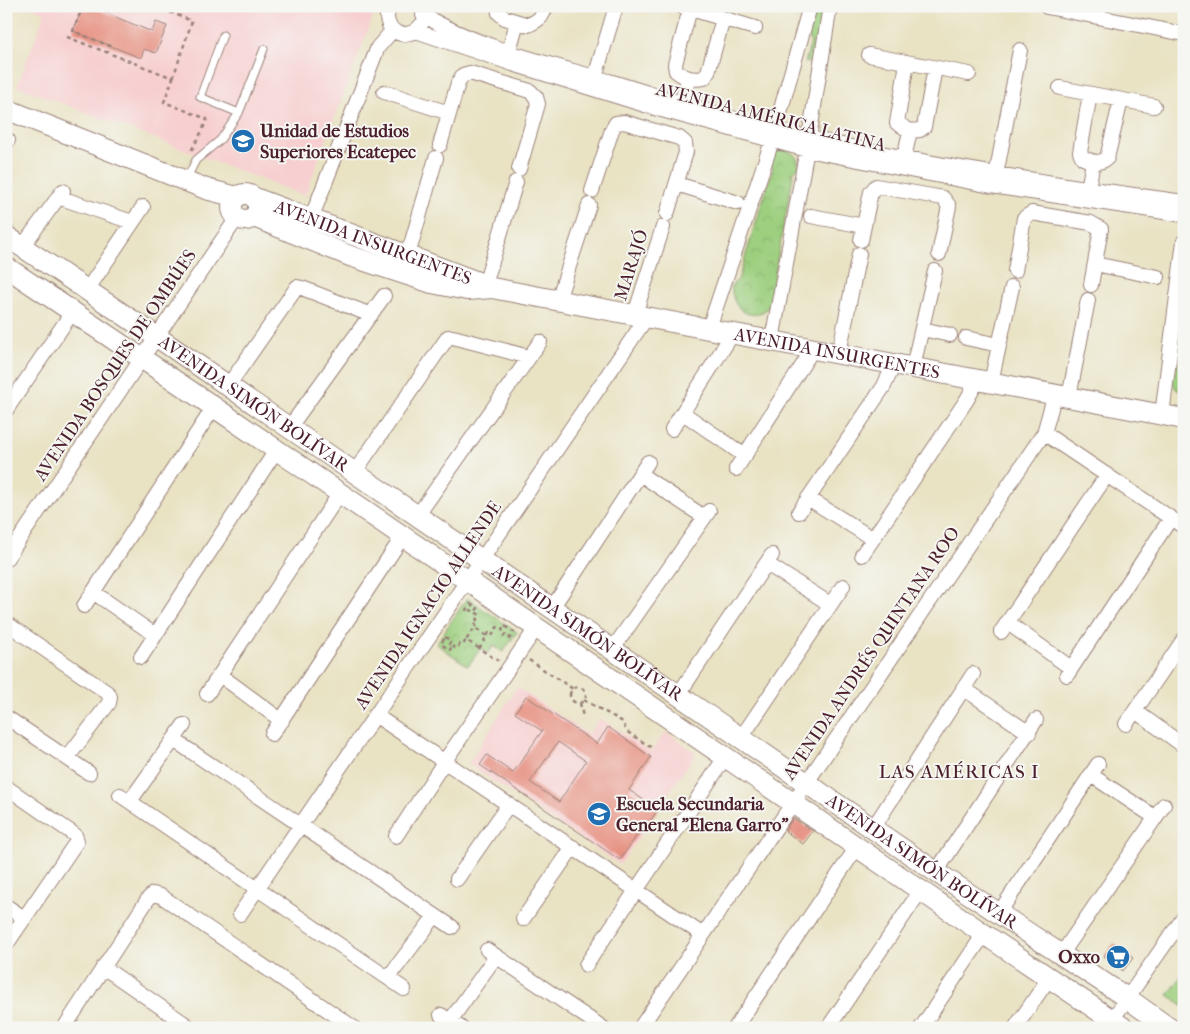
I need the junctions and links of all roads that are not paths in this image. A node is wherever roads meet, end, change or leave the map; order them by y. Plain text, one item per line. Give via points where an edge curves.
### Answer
1 (390, 6) edge
2 (498, 6) edge
3 (546, 6) edge
4 (616, 6) edge
5 (810, 6) edge
6 (830, 6) edge
7 (1047, 7) edge
8 (685, 8) edge
9 (421, 11) edge
10 (723, 19) junction
11 (517, 22) junction
12 (755, 28) dead end
13 (393, 30) junction
14 (416, 31) junction
15 (1184, 34) edge
16 (223, 35) dead end
17 (264, 49) dead end
18 (1020, 50) dead end
19 (869, 56) dead end
20 (511, 58) junction
21 (907, 63) junction
22 (935, 68) junction
23 (969, 74) dead end
24 (595, 77) junction
25 (689, 78) junction
26 (507, 84) junction
27 (1060, 88) dead end
28 (384, 92) dead end
29 (1090, 94) junction
30 (1121, 100) junction
31 (681, 103) junction
32 (1154, 106) dead end
33 (6, 109) edge
34 (658, 109) junction
35 (239, 113) junction
36 (450, 113) junction
37 (651, 130) junction
38 (910, 131) junction
39 (773, 135) junction
40 (808, 144) junction
41 (904, 158) junction
42 (1093, 162) junction
43 (912, 171) junction
44 (996, 175) junction
45 (185, 181) junction
46 (677, 184) junction
47 (1088, 189) junction
48 (592, 191) dead end
49 (907, 192) junction
50 (1069, 199) junction
51 (1184, 202) edge
52 (738, 203) dead end
53 (590, 205) dead end
54 (143, 207) dead end
55 (243, 207) junction
56 (1184, 215) edge
57 (811, 216) dead end
58 (311, 219) junction
59 (1068, 219) junction
60 (132, 222) junction
61 (1184, 241) edge
62 (14, 242) edge
63 (859, 254) dead end
64 (939, 254) dead end
65 (408, 255) junction
66 (1095, 264) junction
67 (8, 271) edge
68 (936, 271) dead end
69 (1015, 271) dead end
70 (1158, 277) dead end
71 (1091, 285) dead end
72 (487, 286) junction
73 (1012, 287) dead end
74 (87, 290) junction
75 (384, 296) dead end
76 (558, 300) junction
77 (1088, 300) dead end
78 (73, 311) junction
79 (371, 315) junction
80 (641, 315) junction
81 (709, 328) junction
82 (922, 329) junction
83 (733, 333) junction
84 (950, 335) dead end
85 (157, 337) junction
86 (966, 338) dead end
87 (772, 340) junction
88 (540, 342) dead end
89 (999, 345) junction
90 (813, 349) junction
91 (839, 353) junction
92 (529, 357) junction
93 (142, 358) junction
94 (903, 366) junction
95 (984, 381) junction
96 (228, 386) junction
97 (1062, 396) junction
98 (214, 407) junction
99 (6, 410) edge
100 (683, 413) junction
101 (1162, 415) junction
102 (1184, 419) edge
103 (289, 428) junction
104 (672, 429) dead end
105 (1044, 433) junction
106 (276, 449) junction
107 (745, 456) junction
108 (648, 462) dead end
109 (736, 469) dead end
110 (354, 473) junction
111 (640, 474) junction
112 (1107, 475) junction
113 (340, 493) junction
114 (808, 498) junction
115 (799, 512) dead end
116 (417, 516) junction
117 (1171, 518) junction
118 (1184, 527) edge
119 (403, 536) junction
120 (873, 539) junction
121 (862, 556) dead end
122 (6, 559) edge
123 (482, 560) junction
124 (468, 580) junction
125 (843, 586) dead end
126 (94, 592) junction
127 (830, 604) junction
128 (84, 606) dead end
129 (552, 608) junction
130 (6, 623) edge
131 (537, 627) junction
132 (155, 635) junction
133 (1184, 639) edge
134 (612, 650) junction
135 (141, 657) dead end
136 (644, 672) junction
137 (973, 674) dead end
138 (220, 675) junction
139 (963, 688) junction
140 (630, 691) junction
141 (207, 694) dead end
142 (678, 695) junction
143 (1135, 712) junction
144 (375, 715) junction
145 (6, 717) edge
146 (282, 720) junction
147 (1036, 720) dead end
148 (1126, 724) dead end
149 (184, 725) dead end
150 (1029, 732) junction
151 (272, 734) dead end
152 (741, 738) junction
153 (174, 740) junction
154 (1184, 746) edge
155 (726, 756) junction
156 (67, 758) junction
157 (444, 762) junction
158 (89, 773) dead end
159 (805, 782) junction
160 (6, 787) edge
161 (793, 802) junction
162 (509, 804) junction
163 (1164, 805) dead end
164 (1156, 818) junction
165 (300, 826) junction
166 (873, 828) junction
167 (396, 836) dead end
168 (573, 847) junction
169 (857, 847) junction
170 (936, 872) junction
171 (457, 880) dead end
172 (257, 889) junction
173 (637, 890) junction
174 (921, 890) junction
175 (6, 906) edge
176 (1000, 913) junction
177 (240, 914) dead end
178 (435, 916) junction
179 (1184, 917) edge
180 (24, 918) junction
181 (523, 919) dead end
182 (452, 927) dead end
183 (984, 934) junction
184 (703, 935) junction
185 (6, 945) edge
186 (1061, 955) junction
187 (586, 965) dead end
188 (103, 967) junction
189 (388, 978) junction
190 (1049, 978) junction
191 (404, 989) dead end
192 (1127, 998) junction
193 (451, 1021) edge
194 (1114, 1025) edge
195 (738, 1027) edge
196 (64, 1028) edge
197 (191, 1028) edge
198 (354, 1028) edge
199 (603, 1028) edge
200 (640, 1028) edge
201 (828, 1028) edge
202 (922, 1028) edge
203 (1015, 1028) edge
204 (1169, 1028) edge

1 - 13 street via 386,14
2 - 11 street via 499,13
3 - 11 street via 537,22 528,25
4 - 24 street
5 - 39 street
6 - 40 street
7 - 15 street
8 - 10 street
8 - 25 street via 675,64 681,76
9 - 14 street, AVENIDA AMÉRICA LATINA via 420,26
9 - 20 street, AVENIDA AMÉRICA LATINA via 448,30
10 - 12 street
10 - 25 street via 708,72 704,78
11 - 20 street
13 - 14 street, AVENIDA AMÉRICA LATINA via 404,34
13 - 58 street via 378,47
14 - 20 street, AVENIDA AMÉRICA LATINA
16 - 35 lane via 200,97
17 - 35 lane
18 - 44 street
19 - 21 street
20 - 24 street, AVENIDA AMÉRICA LATINA
20 - 26 street
20 - 34 street, AVENIDA AMÉRICA LATINA
21 - 22 street
21 - 38 street via 897,123
22 - 23 street
22 - 38 street via 924,127
24 - 31 street, AVENIDA AMÉRICA LATINA
25 - 31 street
26 - 36 street via 470,73 463,75
26 - 72 street via 530,91 538,104
27 - 29 street
28 - 36 street
29 - 30 street
29 - 42 street via 1080,152 1083,158
30 - 32 street
30 - 42 street via 1107,158
31 - 39 street, AVENIDA AMÉRICA LATINA
33 - 45 main road, AVENIDA INSURGENTES
34 - 37 street
34 - 39 street, AVENIDA AMÉRICA LATINA
35 - 45 lane via 220,140 196,160
36 - 65 street
37 - 46 street, MARAJÓ via 685,143 686,152
37 - 48 street via 624,122 616,123
38 - 41 street
39 - 40 street, AVENIDA AMÉRICA LATINA
39 - 81 street
40 - 41 street, AVENIDA AMÉRICA LATINA
40 - 43 street, AVENIDA AMÉRICA LATINA
40 - 87 street
41 - 44 street, AVENIDA AMÉRICA LATINA
42 - 47 street
43 - 49 street
43 - 50 street, AVENIDA AMÉRICA LATINA
44 - 47 street, AVENIDA AMÉRICA LATINA
45 - 55 main road, AVENIDA INSURGENTES
46 - 52 street
46 - 80 street, MARAJÓ
47 - 51 street, AVENIDA AMÉRICA LATINA
49 - 57 street via 876,186 871,192 863,233
49 - 64 street via 943,198 949,206
50 - 56 street, AVENIDA AMÉRICA LATINA
50 - 59 street
53 - 76 street
54 - 60 street
55 - 58 main road, AVENIDA INSURGENTES
55 - 72 main road, AVENIDA INSURGENTES via 350,256 432,283 467,290
55 - 85 street, AVENIDA BOSQUES DE OMBÚES
58 - 65 main road, AVENIDA INSURGENTES
59 - 66 street via 1091,222 1101,230
59 - 69 street via 1032,213 1024,218
60 - 62 street via 61,193
60 - 74 street
61 - 101 street
62 - 74 main road, AVENIDA SIMÓN BOLÍVAR
63 - 91 street
65 - 72 main road, AVENIDA INSURGENTES
66 - 70 street
66 - 71 street
67 - 78 main road, AVENIDA SIMÓN BOLÍVAR
68 - 82 street
72 - 76 main road, AVENIDA INSURGENTES
73 - 89 street
74 - 85 main road, AVENIDA SIMÓN BOLÍVAR
75 - 79 street
76 - 80 main road, AVENIDA INSURGENTES
77 - 97 street, AVENIDA ANDRÉS QUINTANA ROO
78 - 93 main road, AVENIDA SIMÓN BOLÍVAR
78 - 99 street
79 - 96 street via 297,288
79 - 103 street
80 - 81 main road, AVENIDA INSURGENTES
80 - 123 street, AVENIDA IGNACIO ALLENDE
81 - 83 main road, AVENIDA INSURGENTES
82 - 84 street
82 - 94 street
83 - 87 main road, AVENIDA INSURGENTES
83 - 100 street
85 - 93 street, AVENIDA BOSQUES DE OMBÚES
85 - 96 main road, AVENIDA SIMÓN BOLÍVAR
86 - 89 street
87 - 90 main road, AVENIDA INSURGENTES
88 - 92 street
89 - 95 street
90 - 91 main road, AVENIDA INSURGENTES
90 - 107 street
91 - 94 main road, AVENIDA INSURGENTES
92 - 110 street via 448,337
92 - 116 street
93 - 98 main road, AVENIDA SIMÓN BOLÍVAR
93 - 122 street, AVENIDA BOSQUES DE OMBÚES
94 - 95 main road, AVENIDA INSURGENTES
94 - 114 street via 884,386
95 - 97 main road, AVENIDA INSURGENTES
95 - 120 street via 966,401
96 - 103 main road, AVENIDA SIMÓN BOLÍVAR
97 - 101 main road, AVENIDA INSURGENTES
97 - 105 street, AVENIDA ANDRÉS QUINTANA ROO
98 - 106 main road, AVENIDA SIMÓN BOLÍVAR
98 - 126 street
100 - 104 street
100 - 107 street
101 - 102 main road, AVENIDA INSURGENTES
103 - 110 main road, AVENIDA SIMÓN BOLÍVAR
105 - 112 street
105 - 159 street, AVENIDA ANDRÉS QUINTANA ROO
106 - 113 main road, AVENIDA SIMÓN BOLÍVAR
106 - 132 street
107 - 109 street
108 - 111 street
110 - 116 main road, AVENIDA SIMÓN BOLÍVAR
111 - 129 street
111 - 134 street via 706,514
112 - 117 street
112 - 117 street via 1004,628 1069,672
113 - 119 main road, AVENIDA SIMÓN BOLÍVAR
113 - 138 street
114 - 115 street
114 - 120 street
116 - 123 main road, AVENIDA SIMÓN BOLÍVAR
117 - 118 street
119 - 124 main road, AVENIDA SIMÓN BOLÍVAR
119 - 146 street
120 - 121 street
123 - 124 street, AVENIDA IGNACIO ALLENDE
123 - 129 main road, AVENIDA SIMÓN BOLÍVAR
124 - 131 main road, AVENIDA SIMÓN BOLÍVAR
124 - 144 street, AVENIDA IGNACIO ALLENDE
125 - 127 street
126 - 128 street
126 - 132 street
127 - 142 street via 770,559
127 - 152 street
129 - 134 main road, AVENIDA SIMÓN BOLÍVAR
130 - 156 street via 110,697 109,703
131 - 140 main road, AVENIDA SIMÓN BOLÍVAR
131 - 157 street
132 - 135 street
133 - 143 street
134 - 136 main road, AVENIDA SIMÓN BOLÍVAR
136 - 140 main road
136 - 142 main road, AVENIDA SIMÓN BOLÍVAR
137 - 139 street
138 - 141 street
138 - 146 street
139 - 150 street
139 - 166 street
140 - 155 main road, AVENIDA SIMÓN BOLÍVAR
142 - 152 main road, AVENIDA SIMÓN BOLÍVAR
143 - 148 street
143 - 154 street
144 - 157 street
144 - 165 street, AVENIDA IGNACIO ALLENDE
145 - 156 street
146 - 151 street
147 - 150 street
149 - 153 street
150 - 170 street
152 - 159 main road, AVENIDA SIMÓN BOLÍVAR
153 - 165 street
153 - 172 street via 125,798
155 - 161 main road, AVENIDA SIMÓN BOLÍVAR
155 - 173 street
156 - 158 street
157 - 162 street
157 - 167 street
159 - 161 street, AVENIDA ANDRÉS QUINTANA ROO
159 - 166 main road, AVENIDA SIMÓN BOLÍVAR
160 - 180 street via 74,835 77,841
161 - 169 main road, AVENIDA SIMÓN BOLÍVAR
161 - 184 street, AVENIDA ANDRÉS QUINTANA ROO
162 - 168 street
162 - 171 street
163 - 164 street
164 - 176 street via 1095,770
164 - 186 street
165 - 172 street, AVENIDA IGNACIO ALLENDE
165 - 178 street
166 - 170 main road, AVENIDA SIMÓN BOLÍVAR
168 - 173 street
168 - 181 street
169 - 174 main road, AVENIDA SIMÓN BOLÍVAR
169 - 195 street
170 - 176 main road, AVENIDA SIMÓN BOLÍVAR
172 - 177 street, AVENIDA IGNACIO ALLENDE
172 - 189 street
173 - 184 street
173 - 187 street
174 - 183 main road, AVENIDA SIMÓN BOLÍVAR
174 - 201 street
175 - 180 street
176 - 186 main road, AVENIDA SIMÓN BOLÍVAR
178 - 182 street
178 - 189 street
179 - 192 street
180 - 185 street
183 - 190 main road, AVENIDA SIMÓN BOLÍVAR
183 - 202 street
184 - 200 street, AVENIDA ANDRÉS QUINTANA ROO
186 - 192 main road, AVENIDA SIMÓN BOLÍVAR
188 - 196 street
188 - 197 street
188 - 198 street via 153,894 161,896
189 - 191 street
190 - 194 main road, AVENIDA SIMÓN BOLÍVAR
190 - 203 street
192 - 194 street
192 - 204 main road, AVENIDA SIMÓN BOLÍVAR
193 - 199 street via 491,953

